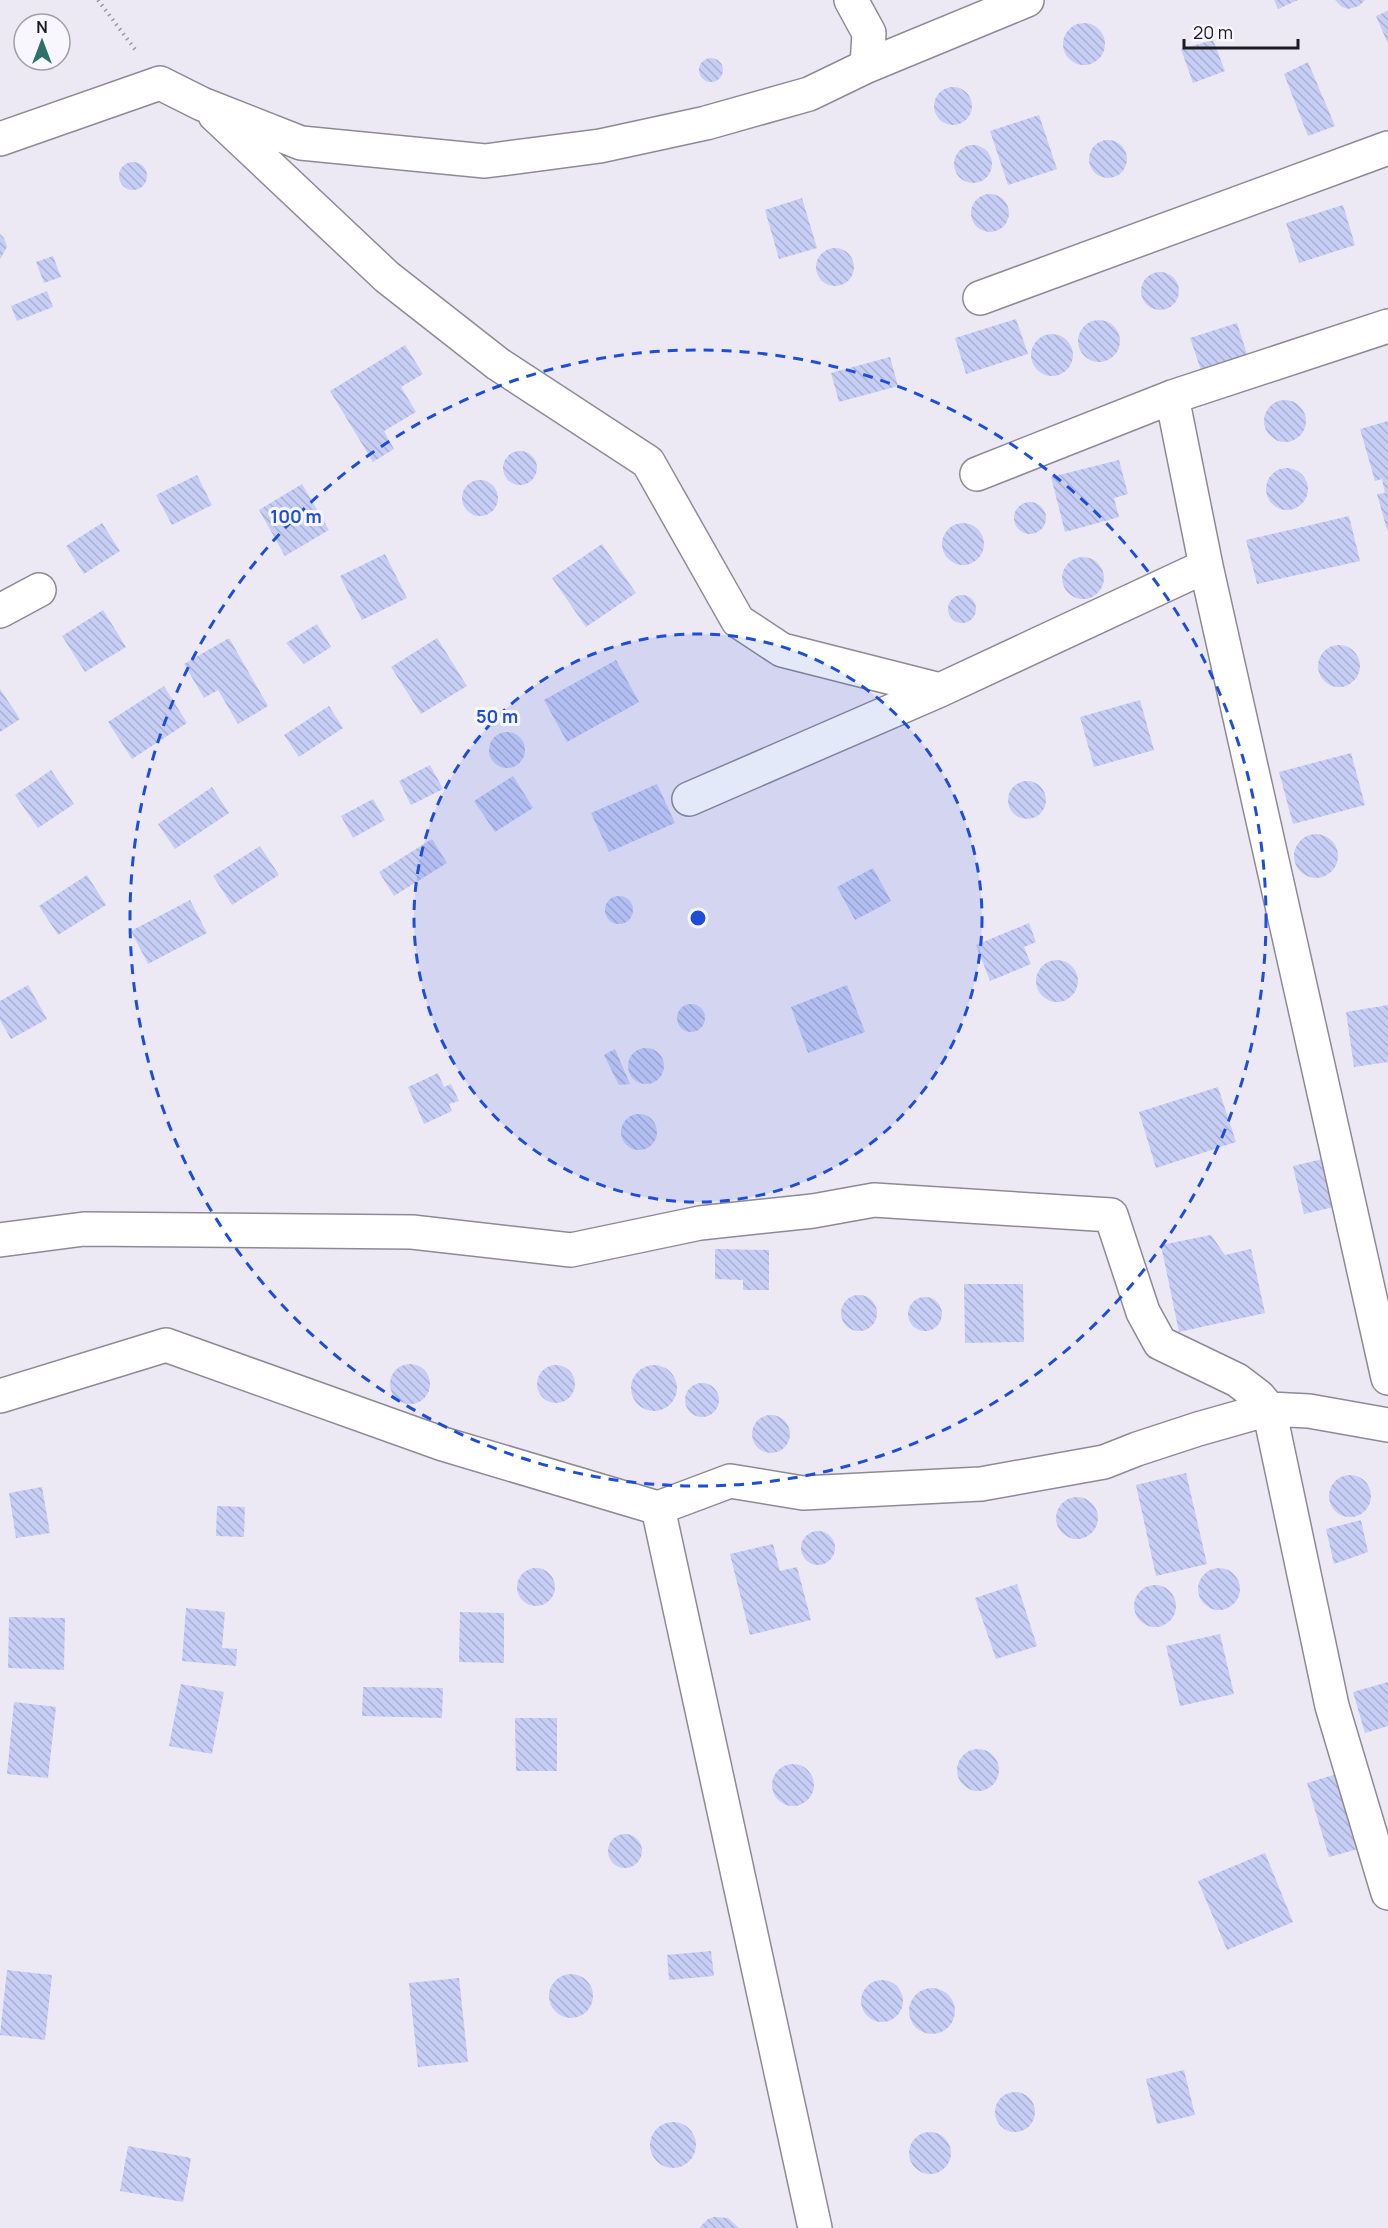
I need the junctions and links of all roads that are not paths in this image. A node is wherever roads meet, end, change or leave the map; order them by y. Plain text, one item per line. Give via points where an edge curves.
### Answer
1 (851, 0) edge
2 (1027, 0) edge
3 (867, 66) junction
4 (202, 104) junction
5 (0, 139) edge
6 (1388, 148) edge
7 (980, 298) dead end
8 (1388, 326) edge
9 (1172, 396) junction
10 (977, 474) dead end
11 (1206, 566) junction
12 (39, 590) dead end
13 (0, 611) edge
14 (940, 690) junction
15 (689, 799) dead end
16 (0, 1240) edge
17 (1388, 1378) edge
18 (0, 1396) edge
19 (1269, 1409) junction
20 (1388, 1425) edge
21 (658, 1508) junction
22 (1388, 1893) edge
23 (815, 2228) edge

1 - 3 street via 869,33
2 - 3 street
3 - 4 street via 809,94 706,123 600,146 485,161 302,143
4 - 5 street via 160,83
4 - 14 street via 387,277 498,364 648,462 738,621 782,650
6 - 7 street
8 - 9 street
9 - 10 street
9 - 11 street
11 - 14 street
11 - 17 street
12 - 13 street
14 - 15 street
16 - 19 street via 84,1230 412,1232 571,1250 699,1223 874,1200 1111,1215 1143,1312 1160,1342 1237,1380
18 - 21 street via 166,1345 443,1444
19 - 20 street via 1309,1411
19 - 21 street via 1104,1462 992,1482 803,1493 730,1481
19 - 22 street via 1332,1706
21 - 23 street

